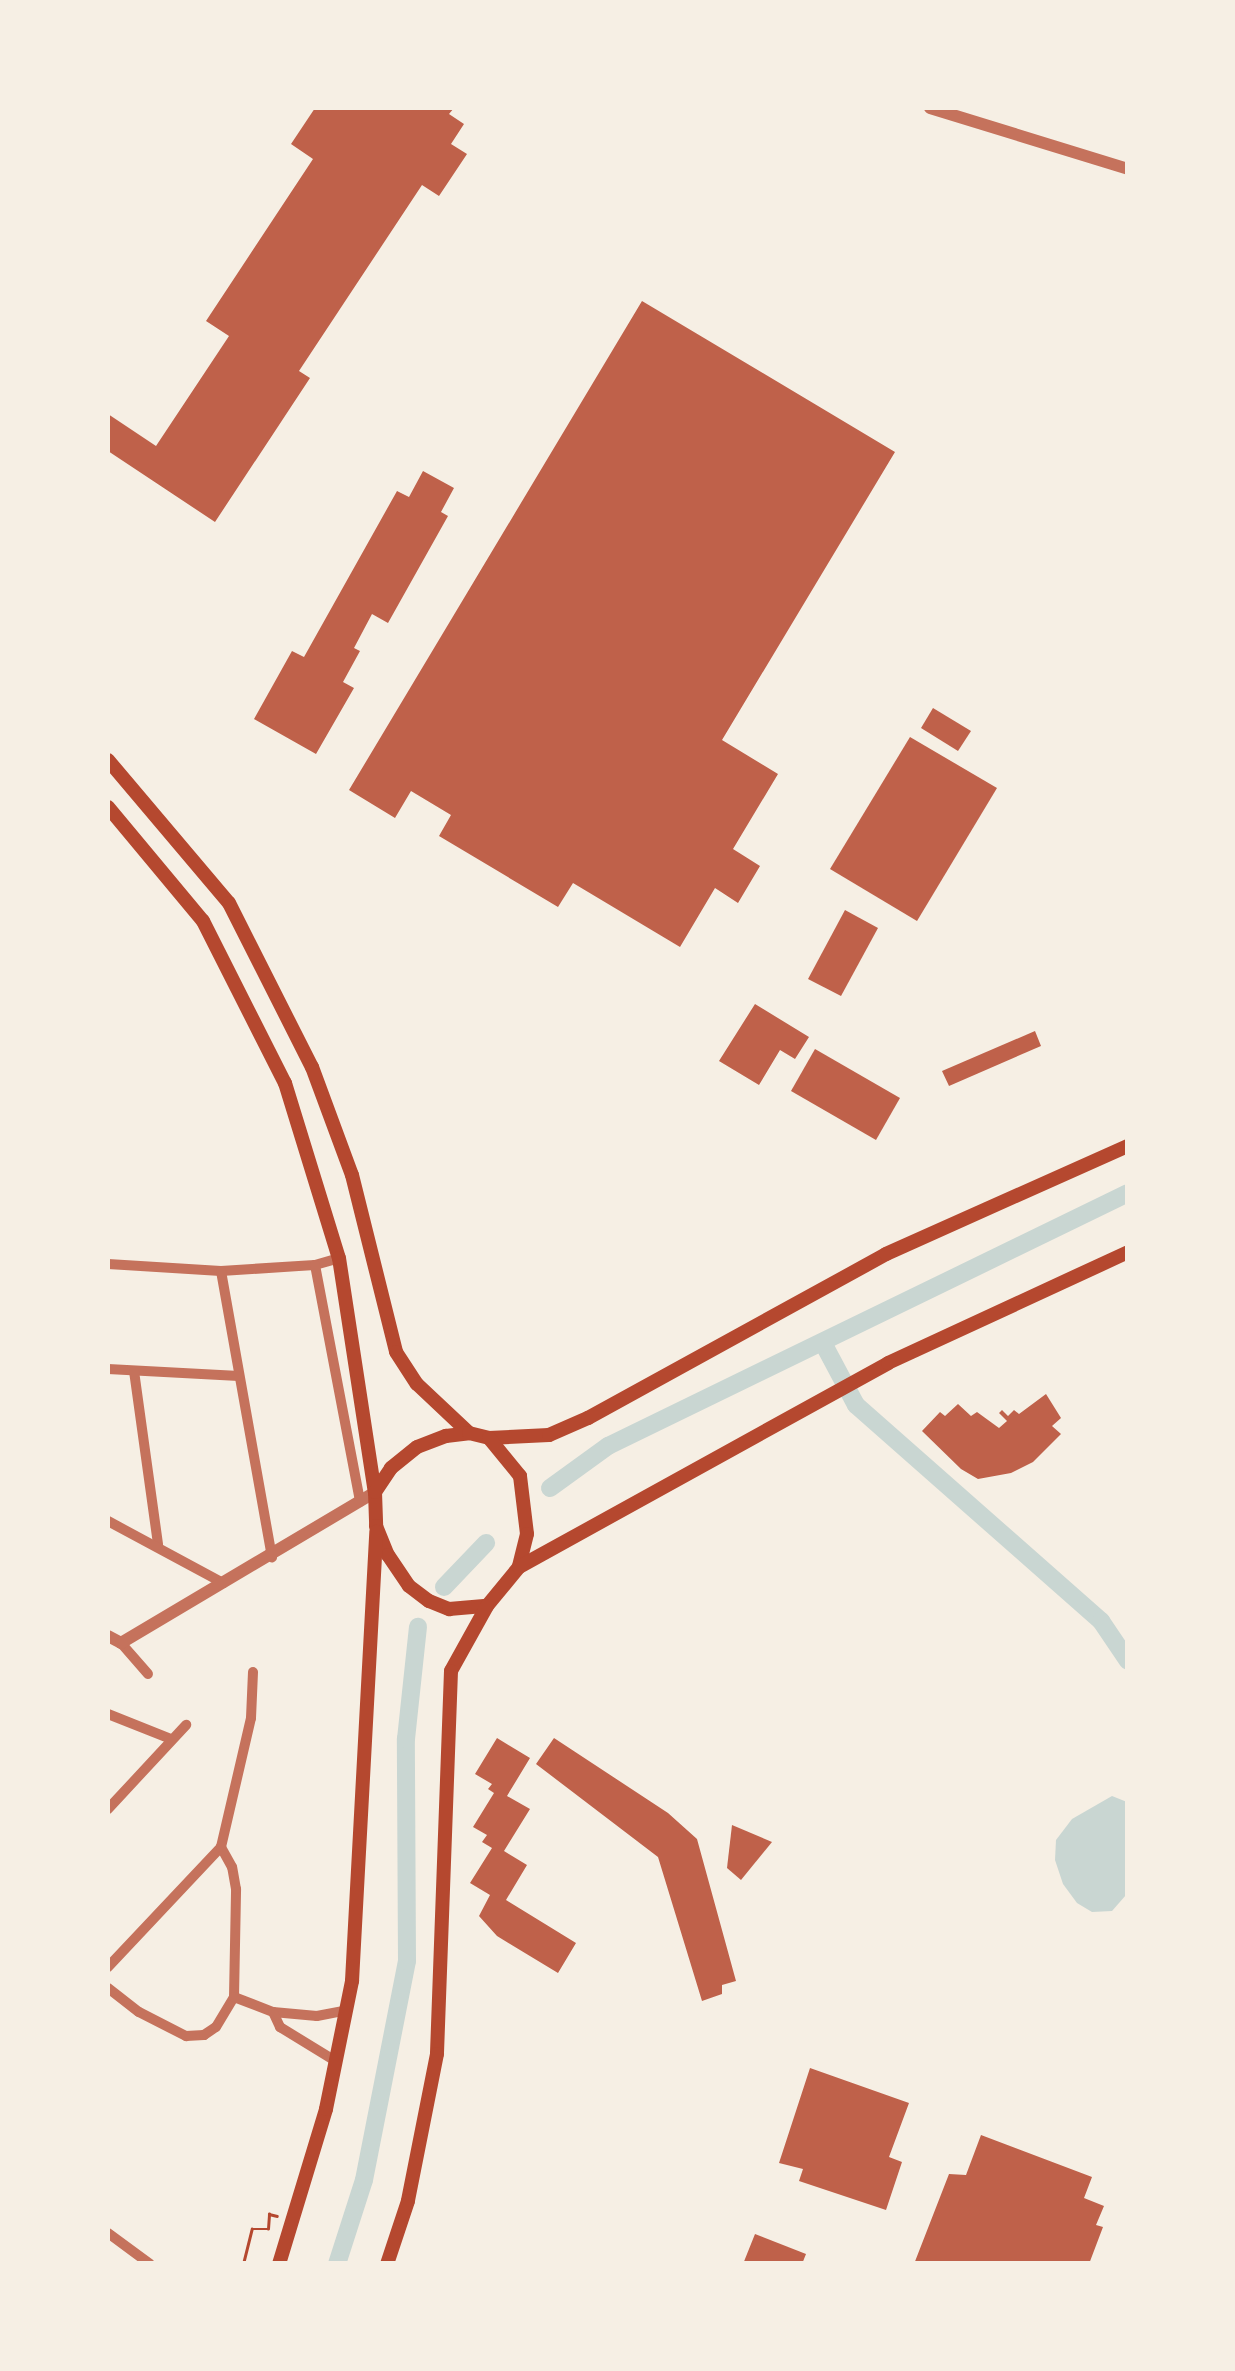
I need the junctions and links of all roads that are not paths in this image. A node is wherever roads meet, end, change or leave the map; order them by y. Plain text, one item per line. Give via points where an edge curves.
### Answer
1 (930, 108) edge
2 (1128, 169) edge
3 (108, 760) edge
4 (108, 807) edge
5 (1128, 1146) edge
6 (1128, 1252) edge
7 (339, 1258) junction
8 (108, 1264) edge
9 (315, 1265) junction
10 (221, 1271) junction
11 (108, 1368) edge
12 (134, 1371) junction
13 (239, 1376) junction
14 (469, 1433) junction
15 (490, 1438) junction
16 (376, 1492) junction
17 (360, 1502) junction
18 (108, 1520) edge
19 (376, 1526) junction
20 (158, 1544) junction
21 (272, 1557) junction
22 (520, 1568) junction
23 (223, 1583) junction
24 (488, 1606) junction
25 (114, 1640) edge
26 (253, 1672) dead end
27 (148, 1674) dead end
28 (108, 1714) edge
29 (186, 1726) dead end
30 (171, 1739) junction
31 (108, 1809) edge
32 (221, 1847) junction
33 (108, 1967) edge
34 (108, 1988) edge
35 (234, 1997) junction
36 (348, 2010) junction
37 (272, 2012) junction
38 (337, 2062) junction
39 (108, 2233) edge
40 (150, 2264) edge
41 (279, 2264) edge
42 (387, 2264) edge

1 - 2 street
3 - 14 main road via 229,903 312,1068 352,1175 396,1352 417,1384
4 - 7 main road via 204,921 285,1084
5 - 15 main road via 886,1254 588,1418 549,1435
6 - 22 main road via 888,1362
7 - 9 street
7 - 16 main road
8 - 10 street
9 - 10 street
9 - 17 street
10 - 13 street
11 - 12 street
12 - 13 street
12 - 20 street
13 - 21 street
14 - 15 main road
14 - 16 main road via 418,1448 391,1468
15 - 22 main road via 509,1457 524,1497 528,1534
16 - 17 street
16 - 19 main road
17 - 21 street
18 - 20 street
19 - 24 main road via 409,1586 429,1601 449,1609
19 - 36 main road
20 - 23 street
21 - 23 street
22 - 24 main road
23 - 25 street
24 - 42 main road via 451,1670 437,2054 408,2201
25 - 27 street
26 - 32 street via 251,1718
28 - 30 street
29 - 30 street
30 - 31 street
32 - 33 street
32 - 35 street via 236,1889
34 - 35 street via 186,2036 216,2027
35 - 37 street
36 - 37 street via 317,2016
36 - 38 main road
37 - 38 street via 280,2027
38 - 41 main road
39 - 40 street

